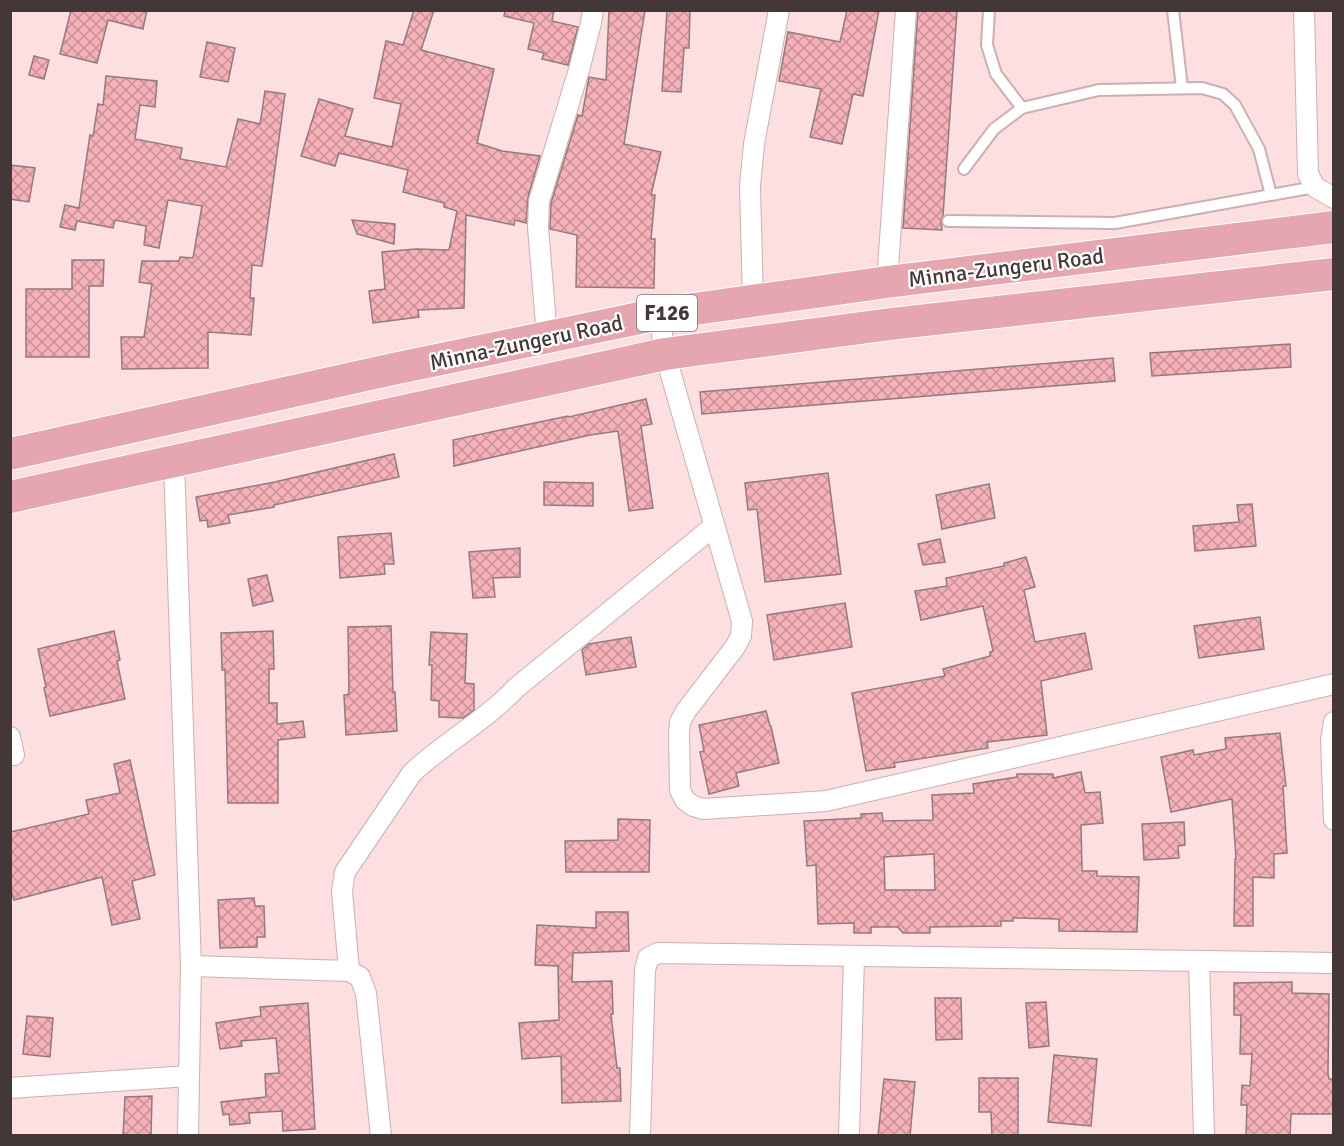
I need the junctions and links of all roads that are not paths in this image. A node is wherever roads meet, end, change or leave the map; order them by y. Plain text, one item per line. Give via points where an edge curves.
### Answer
1 (593, 10) edge
2 (779, 10) edge
3 (906, 10) edge
4 (989, 10) edge
5 (1173, 10) edge
6 (1305, 10) edge
7 (1182, 88) junction
8 (1022, 108) junction
9 (964, 169) dead end
10 (1315, 187) junction
11 (1271, 195) junction
12 (1334, 198) edge
13 (948, 221) dead end
14 (1334, 227) edge
15 (1117, 238) junction
16 (1334, 274) edge
17 (887, 282) junction
18 (753, 301) junction
19 (659, 314) junction
20 (547, 337) junction
21 (665, 354) junction
22 (10, 454) edge
23 (174, 462) junction
24 (10, 497) edge
25 (713, 526) junction
26 (1334, 684) edge
27 (1334, 722) edge
28 (1334, 820) edge
29 (854, 957) junction
30 (1199, 961) junction
31 (1334, 963) edge
32 (191, 966) junction
33 (350, 971) junction
34 (189, 1076) junction
35 (10, 1088) edge
36 (188, 1136) edge
37 (381, 1136) edge
38 (640, 1136) edge
39 (849, 1136) edge
40 (1204, 1136) edge

1 - 20 street via 539,201
2 - 18 street via 750,186
3 - 17 street
4 - 8 lane via 987,45 996,74
5 - 7 lane
6 - 10 street via 1308,174
7 - 8 lane via 1099,90
7 - 11 lane via 1223,94 1235,105 1259,149
8 - 9 lane via 994,129
10 - 11 lane
10 - 12 street
11 - 15 lane
13 - 15 lane
14 - 15 main road, Minna-Zungeru Road / F126
15 - 17 main road, Minna-Zungeru Road / F126
16 - 21 main road, Minna-Zungeru Road / F126
17 - 18 main road, Minna-Zungeru Road / F126
18 - 19 main road, Minna-Zungeru Road / F126
19 - 20 main road, Minna-Zungeru Road / F126
19 - 21 street
20 - 22 main road, Minna-Zungeru Road / F126
21 - 23 main road, Minna-Zungeru Road / F126
21 - 25 street
23 - 24 main road, Minna-Zungeru Road / F126
23 - 32 street
25 - 26 street via 742,621 735,647 680,722 681,790 685,800 703,809 826,801
25 - 33 street via 516,688 497,708 412,773 345,872 342,891
27 - 28 street
29 - 30 street
29 - 38 street via 658,953 648,958
29 - 39 street
30 - 31 street
30 - 40 street
32 - 33 street
32 - 34 street
33 - 37 street via 360,978 366,993
34 - 35 street
34 - 36 street

